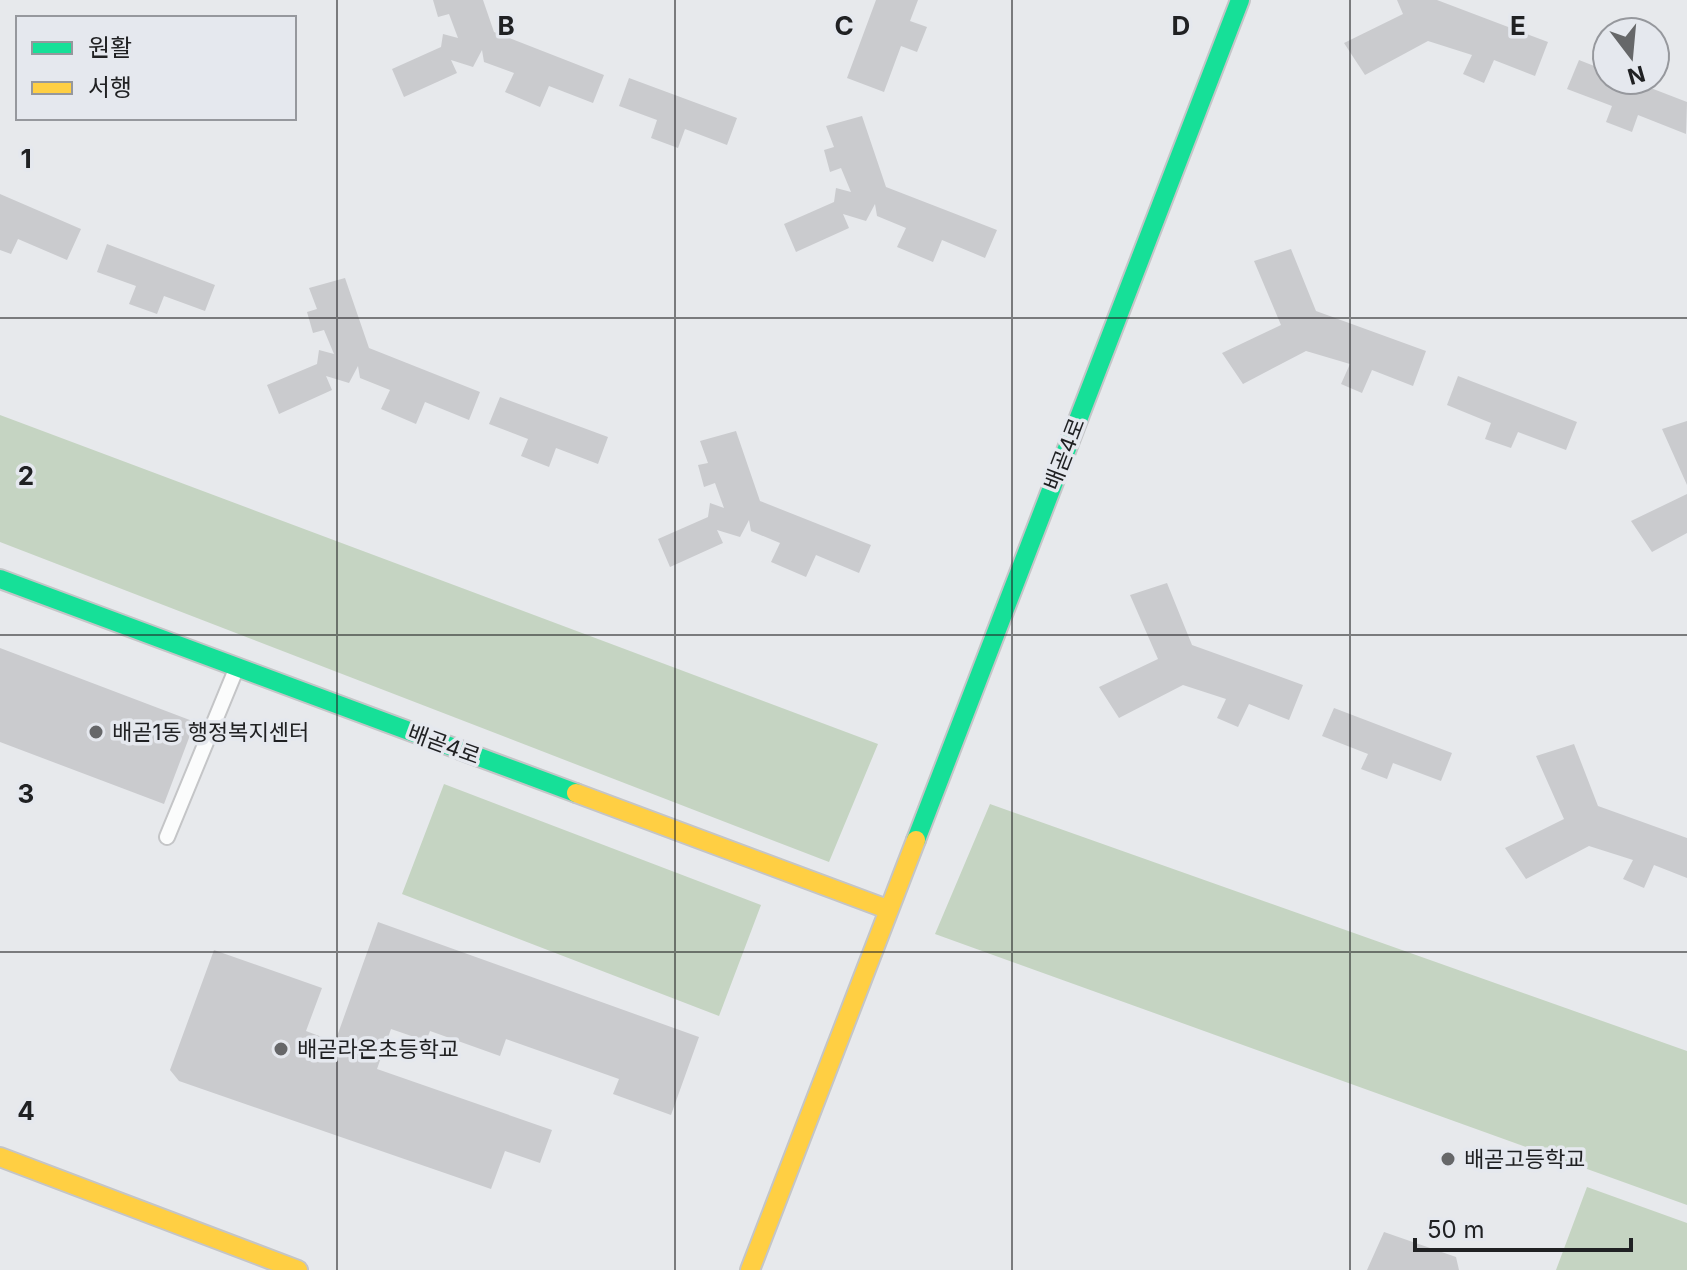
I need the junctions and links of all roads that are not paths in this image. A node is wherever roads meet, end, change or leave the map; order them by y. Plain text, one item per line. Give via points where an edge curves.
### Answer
1 (1240, 0) edge
2 (0, 579) edge
3 (237, 667) junction
4 (167, 837) dead end
5 (887, 909) junction
6 (0, 1157) edge
7 (770, 1222) junction
8 (742, 1265) edge
9 (298, 1270) edge
10 (768, 1270) edge

1 - 5 main road, 배곧4로
2 - 3 main road, 배곧4로
3 - 4 lane
3 - 5 main road, 배곧4로
5 - 7 main road, 배곧4로
6 - 9 main road
7 - 8 main road, 배곧4로
7 - 10 main road

